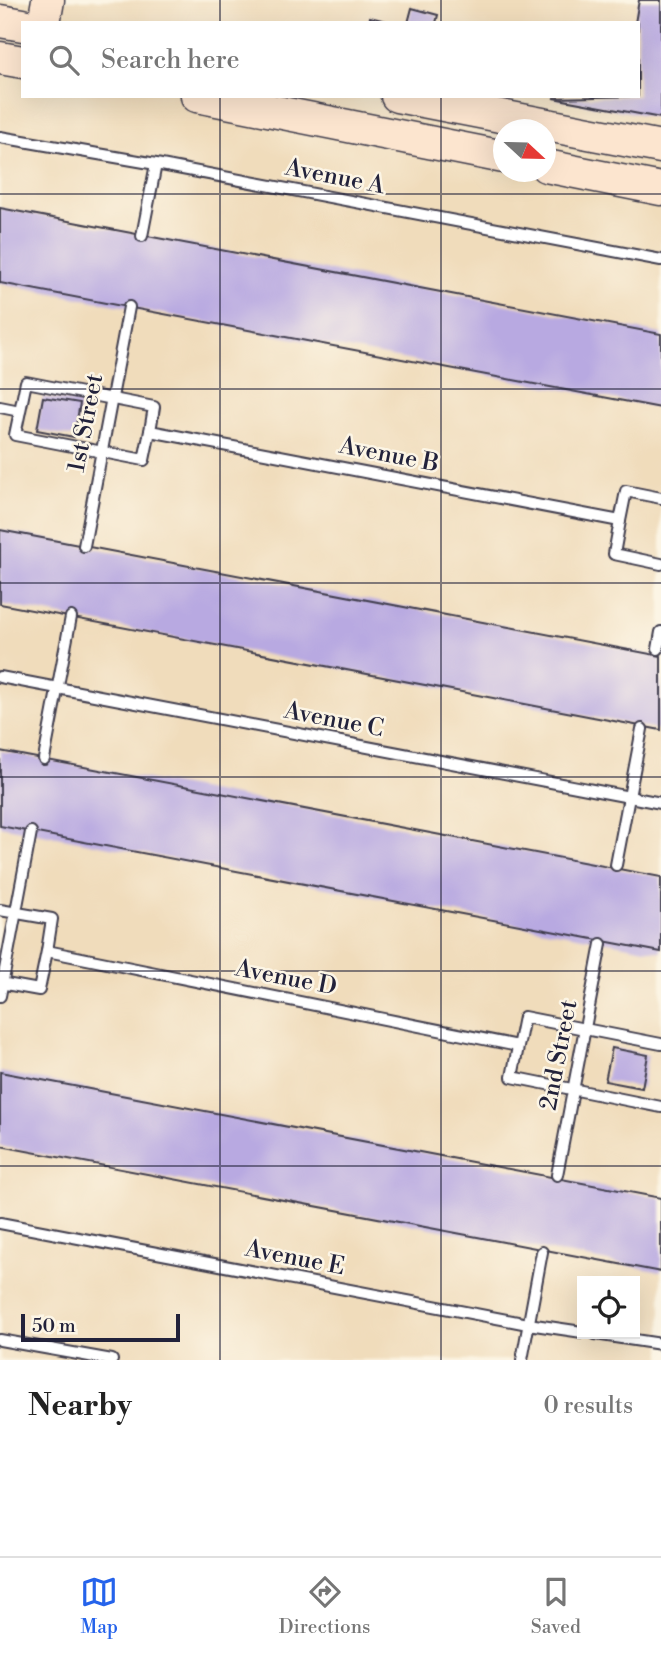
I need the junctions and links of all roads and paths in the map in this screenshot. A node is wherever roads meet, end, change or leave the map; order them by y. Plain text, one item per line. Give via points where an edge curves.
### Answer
1 (48, 0) edge
2 (0, 21) edge
3 (44, 21) edge
4 (21, 25) edge
5 (0, 58) edge
6 (21, 62) edge
7 (207, 98) edge
8 (407, 98) edge
9 (0, 137) edge
10 (661, 147) edge
11 (493, 155) edge
12 (156, 164) junction
13 (556, 168) edge
14 (661, 189) edge
15 (142, 236) dead end
16 (661, 260) edge
17 (129, 307) dead end
18 (112, 399) junction
19 (0, 407) edge
20 (20, 411) junction
21 (150, 431) junction
22 (102, 452) junction
23 (661, 498) edge
24 (620, 521) junction
25 (84, 546) dead end
26 (661, 564) edge
27 (71, 618) dead end
28 (661, 632) edge
29 (658, 649) dead end
30 (0, 677) edge
31 (58, 688) junction
32 (642, 729) dead end
33 (44, 760) dead end
34 (629, 797) junction
35 (661, 803) edge
36 (31, 832) dead end
37 (616, 865) dead end
38 (0, 910) edge
39 (16, 912) junction
40 (601, 944) dead end
41 (47, 951) junction
42 (1, 983) edge
43 (0, 996) edge
44 (585, 1029) junction
45 (661, 1045) edge
46 (518, 1046) junction
47 (574, 1089) junction
48 (661, 1107) edge
49 (557, 1175) dead end
50 (0, 1223) edge
51 (542, 1252) dead end
52 (528, 1324) junction
53 (577, 1331) edge
54 (628, 1339) edge
55 (0, 1340) edge
56 (661, 1344) edge
57 (112, 1360) edge
58 (522, 1360) edge

1 - 3 main road
2 - 4 main road
5 - 6 main road
7 - 11 main road
8 - 10 main road
9 - 12 lane, Avenue A
12 - 15 lane
12 - 16 lane, Avenue A
13 - 14 main road
17 - 18 lane, 1st Street
18 - 20 lane via 26,382
18 - 21 lane via 154,407
18 - 22 lane, 1st Street
19 - 20 lane
20 - 22 lane via 15,435
21 - 22 lane via 144,460
21 - 24 lane, Avenue B
22 - 25 lane, 1st Street
23 - 24 lane via 626,491
24 - 26 lane via 614,554
27 - 31 lane
28 - 29 lane
30 - 31 lane, Avenue C
31 - 33 lane
31 - 34 lane, Avenue C
32 - 34 lane
34 - 35 lane, Avenue C
34 - 37 lane
36 - 39 lane
38 - 39 lane
39 - 41 lane via 52,919
39 - 42 lane
40 - 44 lane, 2nd Street
41 - 42 lane via 39,990
41 - 46 lane, Avenue D
42 - 43 lane
44 - 45 lane
44 - 46 lane via 524,1017
44 - 47 lane, 2nd Street
46 - 47 lane via 512,1077
47 - 48 lane
47 - 49 lane, 2nd Street
50 - 52 lane, Avenue E
51 - 52 lane
52 - 53 lane, Avenue E
52 - 58 lane
54 - 56 lane
55 - 57 lane

